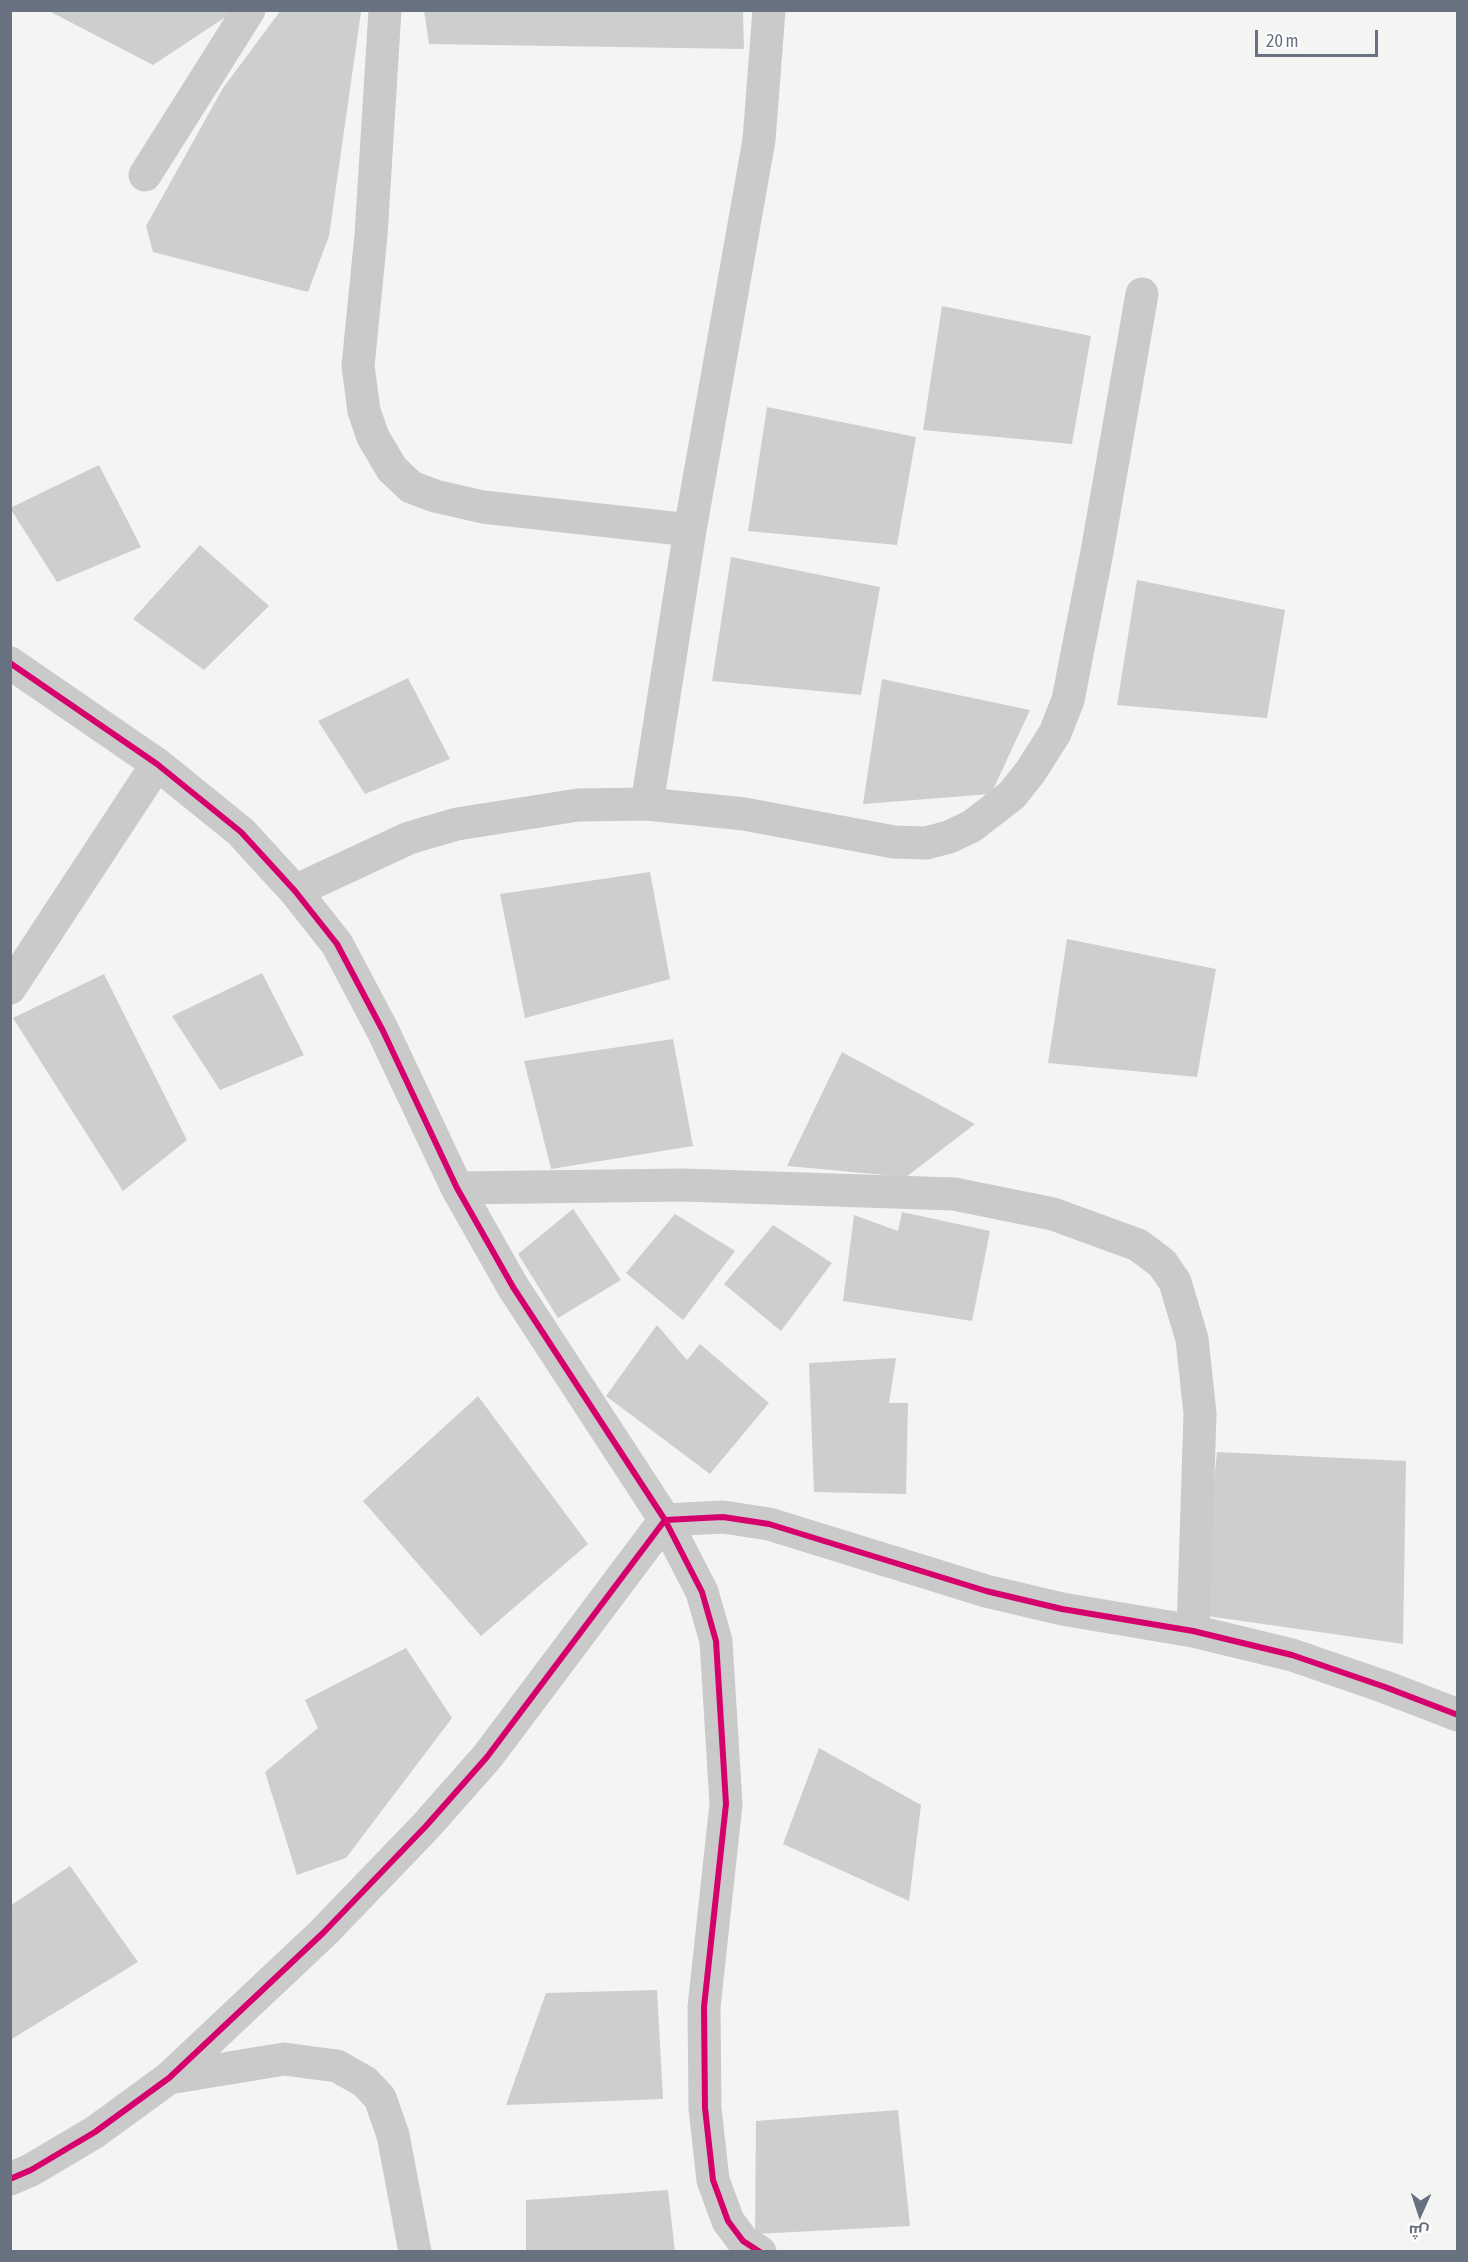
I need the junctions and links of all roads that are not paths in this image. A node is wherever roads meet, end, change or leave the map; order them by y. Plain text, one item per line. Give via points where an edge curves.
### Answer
1 (249, 10) edge
2 (385, 10) edge
3 (769, 10) edge
4 (145, 175) dead end
5 (1142, 294) dead end
6 (690, 530) junction
7 (10, 663) edge
8 (157, 764) junction
9 (647, 804) junction
10 (295, 891) junction
11 (10, 988) edge
12 (457, 1188) junction
13 (665, 1520) junction
14 (1193, 1631) junction
15 (1458, 1715) edge
16 (169, 2078) junction
17 (10, 2179) edge
18 (415, 2252) edge
19 (760, 2252) edge

1 - 4 street
2 - 6 street via 371,235 358,366 364,411 373,437 392,469 411,487 435,496 483,507
3 - 6 street via 759,140
5 - 9 street via 1068,700 1055,733 1012,795 972,826 926,843 894,842 744,814
6 - 9 street
7 - 8 street
8 - 10 street via 241,832
8 - 11 street
9 - 10 street via 578,805 457,824 409,838
10 - 12 street via 337,944
12 - 13 street via 513,1287
12 - 14 street via 684,1185 954,1194 1053,1214 1138,1245 1162,1263 1175,1282 1192,1339 1200,1414
13 - 14 street via 723,1517 769,1524 986,1591 1062,1609
13 - 16 street via 487,1757 426,1826 323,1933
13 - 19 street via 702,1592 716,1641 720,1691 726,1804 705,2007 705,2108 713,2180 728,2221 743,2241
14 - 15 street via 1292,1655
16 - 17 street via 95,2132
16 - 18 street via 284,2059 337,2066 365,2082 380,2098 393,2135

